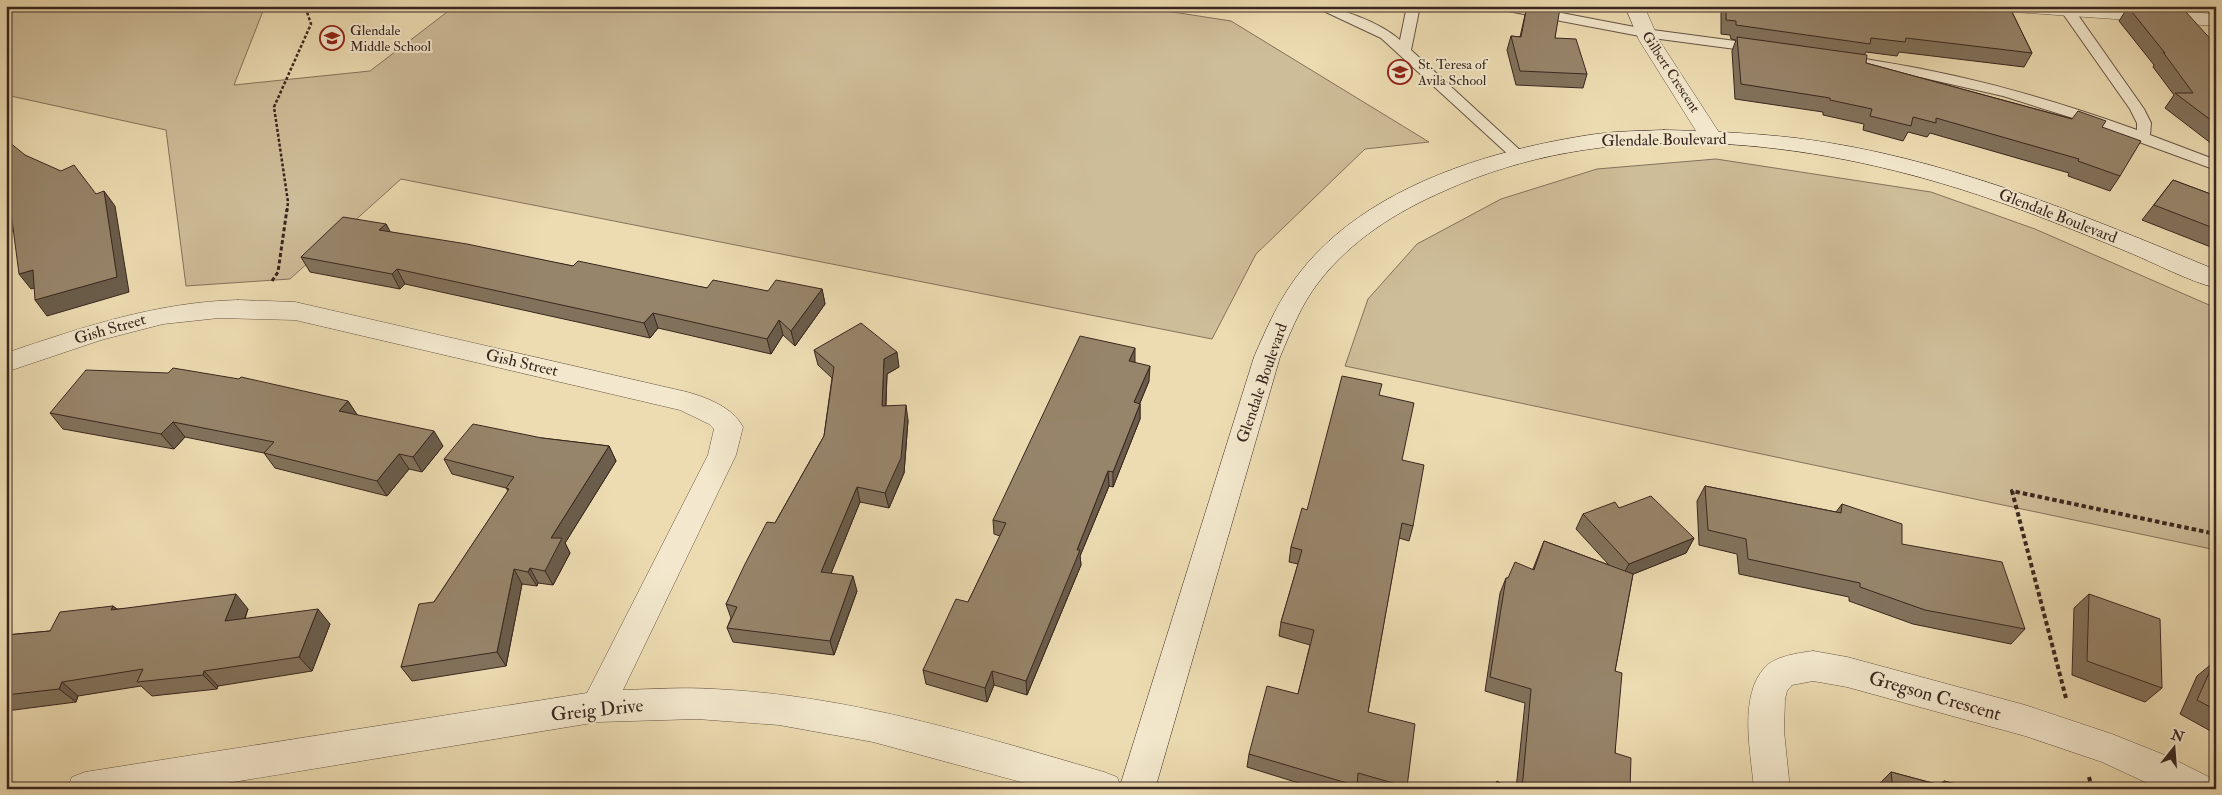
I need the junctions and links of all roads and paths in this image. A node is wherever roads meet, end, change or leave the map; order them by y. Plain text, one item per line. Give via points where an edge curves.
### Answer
1 (305, 6) edge
2 (1320, 6) edge
3 (1414, 6) edge
4 (1503, 6) edge
5 (1634, 6) edge
6 (2014, 6) edge
7 (2068, 11) junction
8 (2216, 20) edge
9 (1645, 33) junction
10 (1772, 50) edge
11 (1404, 51) junction
12 (1829, 58) edge
13 (1711, 137) junction
14 (2141, 138) junction
15 (1516, 154) junction
16 (2216, 165) edge
17 (2216, 280) edge
18 (253, 309) junction
19 (6, 363) edge
20 (2216, 534) edge
21 (2068, 702) dead end
22 (598, 707) junction
23 (85, 789) edge
24 (1104, 789) edge
25 (1137, 789) edge
26 (1772, 789) edge
27 (2196, 789) edge

1 - 18 path via 311,24 274,107 288,202 278,272
2 - 11 lane via 1386,35
3 - 11 lane
4 - 9 lane
5 - 9 street, Gilbert Crescent
6 - 7 street
7 - 8 street
7 - 14 lane via 2138,108 2146,130
9 - 10 lane
9 - 13 street, Gilbert Crescent
11 - 15 lane
12 - 14 lane via 1918,72 2009,94 2062,108
13 - 15 street, Glendale Boulevard via 1615,138
13 - 17 street, Glendale Boulevard via 1821,149 1933,173 2061,215
14 - 16 lane
15 - 25 street, Glendale Boulevard via 1441,180 1391,207 1353,233 1300,288 1267,356
18 - 19 street, Gish Street via 198,311 145,318
18 - 22 street, Gish Street via 295,311 336,319 686,402 719,416 729,427 713,477
20 - 21 path via 2012,491
22 - 23 street, Greig Drive
22 - 24 street, Greig Drive via 676,703 731,705 834,718 914,734
26 - 27 street, Gregson Crescent via 1766,713 1769,695 1776,679 1790,670 1814,666 1847,672 2076,736 2140,760

